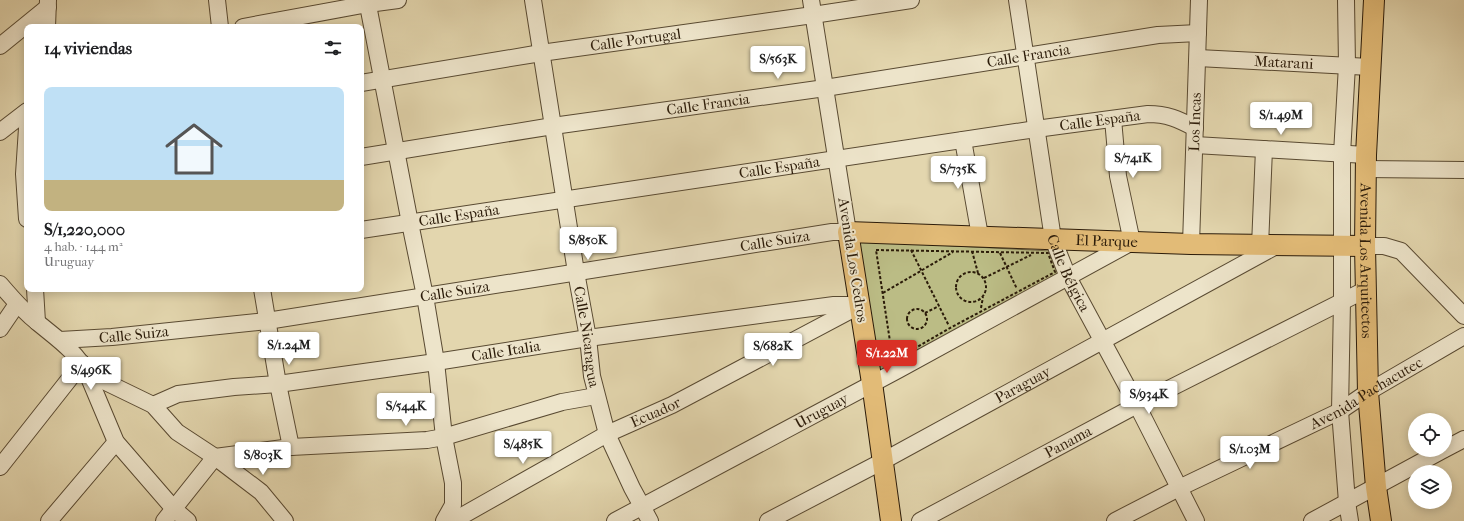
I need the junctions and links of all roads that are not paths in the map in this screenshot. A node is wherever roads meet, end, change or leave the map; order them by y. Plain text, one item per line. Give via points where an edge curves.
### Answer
1 (217, 0) edge
2 (398, 0) edge
3 (533, 0) edge
4 (911, 0) edge
5 (1017, 0) edge
6 (1199, 0) edge
7 (1346, 0) edge
8 (1374, 0) edge
9 (368, 2) edge
10 (48, 3) edge
11 (812, 8) edge
12 (24, 24) edge
13 (25, 24) edge
14 (47, 24) edge
15 (220, 24) edge
16 (258, 24) edge
17 (1198, 33) junction
18 (0, 46) edge
19 (541, 53) junction
20 (1025, 56) junction
21 (1198, 58) junction
22 (1347, 65) junction
23 (1370, 67) junction
24 (382, 79) junction
25 (364, 82) edge
26 (825, 88) junction
27 (24, 114) edge
28 (1113, 119) junction
29 (553, 126) junction
30 (1195, 128) junction
31 (1036, 129) junction
32 (0, 132) edge
33 (963, 140) junction
34 (1195, 145) junction
35 (1264, 149) junction
36 (396, 151) junction
37 (1342, 154) junction
38 (364, 156) edge
39 (836, 159) junction
40 (1366, 162) junction
41 (1464, 170) edge
42 (564, 200) junction
43 (410, 223) junction
44 (364, 230) edge
45 (848, 232) junction
46 (1053, 239) junction
47 (1132, 242) junction
48 (976, 244) junction
49 (1192, 244) junction
50 (1268, 246) junction
51 (1342, 246) junction
52 (1366, 246) junction
53 (576, 272) junction
54 (1068, 277) junction
55 (0, 284) edge
56 (1367, 289) junction
57 (35, 292) edge
58 (262, 292) edge
59 (425, 296) junction
60 (1342, 301) junction
61 (17, 304) junction
62 (860, 305) junction
63 (1464, 316) edge
64 (267, 321) junction
65 (37, 322) junction
66 (0, 329) edge
67 (1464, 336) edge
68 (588, 338) junction
69 (60, 340) junction
70 (1102, 342) junction
71 (436, 362) junction
72 (85, 368) junction
73 (872, 383) junction
74 (278, 384) junction
75 (1368, 392) junction
76 (596, 396) junction
77 (153, 405) junction
78 (1137, 405) junction
79 (1340, 411) junction
80 (607, 434) junction
81 (444, 437) junction
82 (1464, 438) edge
83 (116, 442) junction
84 (1452, 445) edge
85 (291, 447) junction
86 (216, 457) junction
87 (1430, 457) edge
88 (883, 461) junction
89 (0, 466) edge
90 (1376, 487) junction
91 (1179, 488) junction
92 (1347, 502) junction
93 (642, 507) junction
94 (174, 509) junction
95 (49, 521) edge
96 (164, 521) edge
97 (188, 521) edge
98 (285, 521) edge
99 (444, 521) edge
100 (453, 521) edge
101 (615, 521) edge
102 (650, 521) edge
103 (768, 521) edge
104 (891, 521) edge
105 (920, 521) edge
106 (1115, 521) edge
107 (1196, 521) edge
108 (1312, 521) edge
109 (1350, 521) edge
110 (1380, 521) edge

1 - 15 street
2 - 9 street
3 - 19 street, Calle Nicaragua
4 - 11 street, Calle Portugal
5 - 20 street, Calle Bélgica
6 - 17 street, Los Incas
7 - 22 street, Avenida Los Arquitectos
8 - 23 main road, Avenida Los Arquitectos
9 - 16 street
9 - 24 street
10 - 13 street
10 - 14 street
11 - 19 street, Calle Portugal
11 - 26 street, Avenida Los Cedros
12 - 18 street
17 - 20 street, Calle Francia via 1158,35
17 - 21 street, Los Incas
19 - 24 street, Calle Portugal
19 - 29 street, Calle Nicaragua
20 - 26 street, Calle Francia
20 - 31 street, Calle Bélgica
21 - 22 street, Matarani
21 - 30 street, Los Incas
22 - 23 street, Matarani
22 - 37 street, Avenida Los Arquitectos
23 - 40 main road, Avenida Los Arquitectos
24 - 25 street, Calle Portugal
24 - 36 street
26 - 29 street, Calle Francia
26 - 39 street, Avenida Los Cedros
27 - 32 street
28 - 30 street, Calle España via 1161,114 1176,118
28 - 31 street, Calle España
28 - 47 street via 1118,176
29 - 36 street, Calle Francia
29 - 42 street, Calle Nicaragua
30 - 34 street, Los Incas
31 - 33 street, Calle España
31 - 46 street, Calle Bélgica
33 - 39 street, Calle España
33 - 48 street
34 - 35 street
34 - 49 street, Los Incas
35 - 37 street
35 - 50 street
36 - 38 street, Calle Francia
36 - 43 street
37 - 40 street
37 - 51 street, Avenida Los Arquitectos
39 - 42 street, Calle España
39 - 45 street, Avenida Los Cedros
40 - 41 street
40 - 52 main road, Avenida Los Arquitectos
42 - 43 street, Calle España
42 - 53 street, Calle Nicaragua
43 - 44 street, Calle España
43 - 59 street
45 - 48 main road, El Parque
45 - 53 street, Calle Suiza via 832,232
45 - 62 main road, Avenida Los Cedros
46 - 47 main road, El Parque
46 - 48 main road, El Parque
46 - 54 street, Calle Bélgica
47 - 49 main road, El Parque
47 - 54 street, Uruguay
49 - 50 main road, El Parque
50 - 51 main road, El Parque
50 - 70 street, Paraguay
51 - 52 main road, El Parque
51 - 60 street, Avenida Los Arquitectos
52 - 56 main road, Avenida Los Arquitectos
52 - 63 street via 1384,246 1401,251
53 - 59 street, Calle Suiza
53 - 68 street, Calle Nicaragua
54 - 70 street, Calle Bélgica
54 - 73 street, Uruguay
55 - 61 street
56 - 60 street, Panama
56 - 75 main road, Avenida Los Arquitectos
57 - 65 street
58 - 64 street
59 - 64 street, Calle Suiza
59 - 71 street
60 - 78 street, Panama
60 - 79 street, Avenida Los Arquitectos
61 - 65 street
61 - 66 street
62 - 68 street, Calle Italia via 834,305
62 - 73 main road, Avenida Los Cedros
62 - 80 street, Ecuador via 672,405
64 - 69 street, Calle Suiza
64 - 74 street
65 - 69 street
67 - 75 street, Avenida Pachacutec
68 - 71 street, Calle Italia
68 - 76 street, Calle Nicaragua
69 - 72 street
70 - 78 street, Calle Bélgica
70 - 88 street, Paraguay
71 - 74 street, Calle Italia
71 - 81 street
72 - 77 street
72 - 83 street
72 - 89 street
73 - 88 main road, Avenida Los Cedros
73 - 93 street, Uruguay
74 - 77 street, Calle Italia via 178,394
74 - 85 street
75 - 79 street, Avenida Pachacutec
75 - 90 main road, Avenida Los Arquitectos
76 - 80 street, Calle Nicaragua
76 - 81 street via 562,402
77 - 86 street via 177,432
78 - 91 street, Calle Bélgica
78 - 105 street, Panama
79 - 91 street, Avenida Pachacutec
79 - 92 street, Avenida Los Arquitectos
80 - 93 street, Calle Nicaragua
80 - 100 street, Ecuador
81 - 85 street
81 - 99 street via 453,483 453,505
82 - 84 street
83 - 94 street
83 - 95 street
85 - 86 street
86 - 94 street
86 - 98 street via 261,492
87 - 90 street
88 - 103 street, Paraguay
88 - 104 main road, Avenida Los Cedros
90 - 92 street
90 - 110 main road, Avenida Los Arquitectos
91 - 106 street, Avenida Pachacutec
91 - 107 street, Calle Bélgica
92 - 108 street
92 - 109 street, Avenida Los Arquitectos
93 - 101 street, Uruguay
93 - 102 street, Calle Nicaragua
94 - 96 street
94 - 97 street

